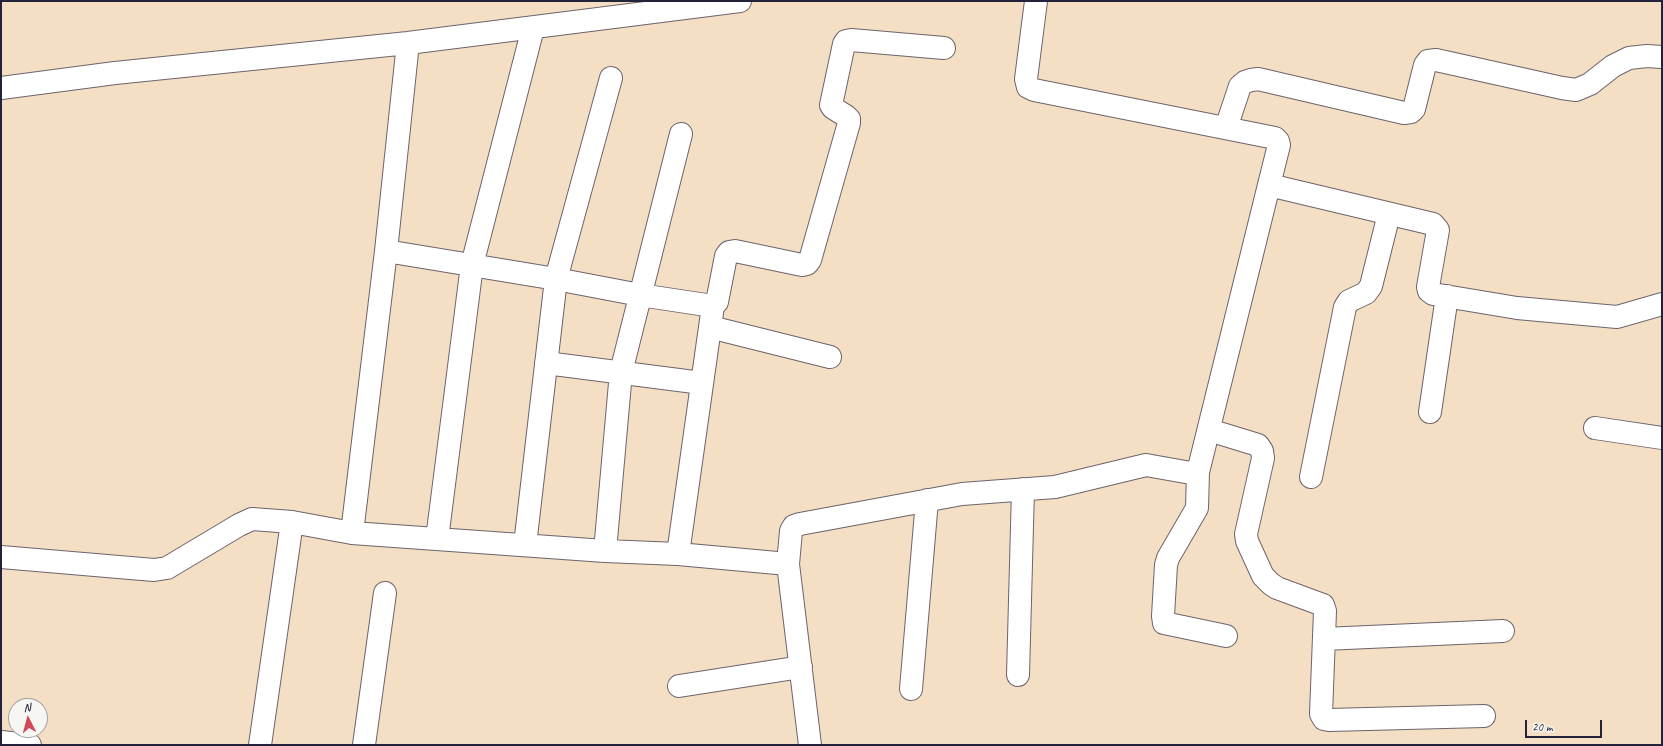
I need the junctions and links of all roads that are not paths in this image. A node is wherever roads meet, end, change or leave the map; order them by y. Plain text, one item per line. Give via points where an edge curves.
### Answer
1 (740, 1) edge
2 (1036, 1) edge
3 (534, 28) junction
4 (408, 43) junction
5 (944, 48) dead end
6 (1662, 57) edge
7 (611, 78) dead end
8 (1, 88) edge
9 (1226, 128) junction
10 (682, 134) dead end
11 (1269, 186) junction
12 (1389, 214) junction
13 (386, 251) junction
14 (472, 265) junction
15 (556, 279) junction
16 (640, 295) junction
17 (1448, 296) junction
18 (1662, 304) edge
19 (712, 306) junction
20 (710, 327) junction
21 (830, 357) dead end
22 (546, 363) junction
23 (621, 372) junction
24 (702, 383) junction
25 (1430, 412) dead end
26 (1595, 428) dead end
27 (1209, 430) junction
28 (1662, 438) edge
29 (1198, 472) junction
30 (1311, 477) dead end
31 (1023, 489) junction
32 (926, 500) junction
33 (292, 522) junction
34 (352, 533) junction
35 (437, 539) junction
36 (525, 545) junction
37 (606, 551) junction
38 (678, 554) junction
39 (1, 557) edge
40 (788, 564) junction
41 (386, 593) dead end
42 (1503, 631) dead end
43 (1226, 636) dead end
44 (1324, 639) junction
45 (800, 667) junction
46 (1018, 675) dead end
47 (679, 686) dead end
48 (911, 689) dead end
49 (1484, 716) dead end
50 (1, 742) edge
51 (30, 745) edge
52 (260, 745) edge
53 (364, 745) edge
54 (810, 745) edge

1 - 3 street
2 - 9 street via 1026,79 1028,87
3 - 4 street
3 - 14 street
4 - 8 street via 123,72
4 - 13 street
5 - 19 street via 846,41 831,104 832,108 849,119 849,123 810,260 807,264 802,264 729,252 716,302
6 - 9 street via 1629,58 1613,66 1590,84 1576,90 1428,60 1414,110 1404,113 1258,79 1251,80 1240,86
7 - 15 street
9 - 11 street via 1275,138 1278,141
10 - 16 street
11 - 12 street
11 - 27 street
12 - 17 street via 1437,227 1429,292
12 - 30 street via 1372,286 1366,293 1349,301 1346,307
13 - 14 street
13 - 34 street
14 - 15 street
14 - 35 street
15 - 16 street
15 - 22 street
16 - 19 street
16 - 23 street
17 - 18 street via 1517,308 1617,317
17 - 25 street
19 - 20 street
20 - 21 street
20 - 24 street
22 - 23 street
22 - 36 street
23 - 24 street
23 - 37 street
24 - 38 street
26 - 28 street
27 - 29 street
27 - 44 street via 1258,445 1262,451 1263,458 1246,534 1247,541 1263,576 1271,584 1322,605 1325,611
29 - 31 street via 1146,465 1055,487
29 - 43 street via 1197,508 1168,558 1164,623
31 - 32 street via 974,492
31 - 46 street
32 - 40 street via 794,526 791,531
32 - 48 street
33 - 34 street
33 - 39 street via 252,520 239,525 167,568 154,570
33 - 52 street
34 - 35 street
35 - 36 street
36 - 37 street
37 - 38 street
38 - 40 street
40 - 45 street
41 - 53 street
42 - 44 street
44 - 49 street via 1321,714 1324,719
45 - 47 street
45 - 54 street
50 - 51 street

